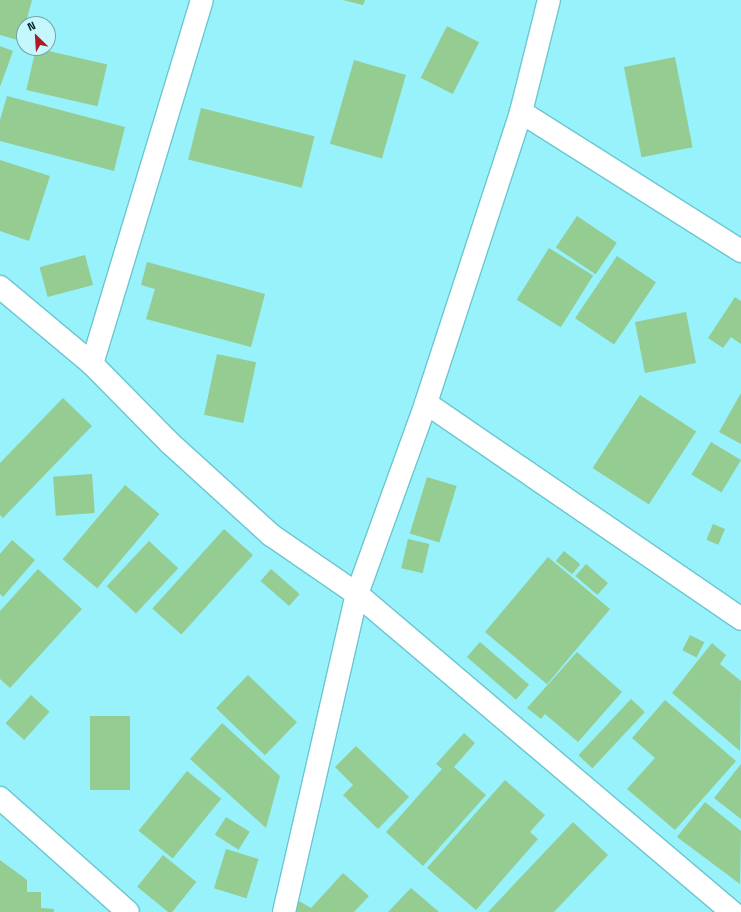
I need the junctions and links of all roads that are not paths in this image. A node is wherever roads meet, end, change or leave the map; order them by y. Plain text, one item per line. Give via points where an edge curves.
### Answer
1 (202, 0) edge
2 (549, 0) edge
3 (521, 112) junction
4 (741, 251) edge
5 (0, 287) edge
6 (92, 364) junction
7 (426, 403) junction
8 (357, 594) junction
9 (741, 619) edge
10 (0, 798) edge
11 (124, 911) edge
12 (284, 912) edge
13 (732, 912) edge

1 - 6 street
2 - 3 street
3 - 4 street
3 - 7 street
5 - 6 street
6 - 8 street via 171,444 272,535
7 - 8 street
7 - 9 street
8 - 12 street
8 - 13 street
10 - 11 street

